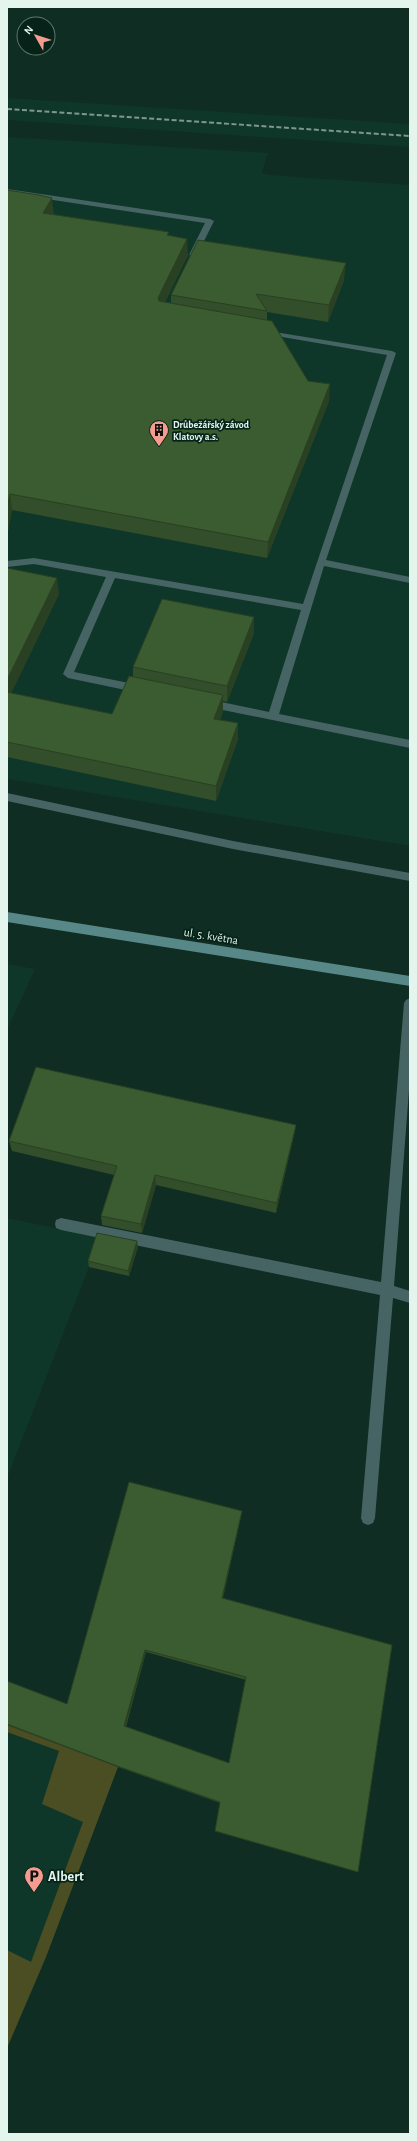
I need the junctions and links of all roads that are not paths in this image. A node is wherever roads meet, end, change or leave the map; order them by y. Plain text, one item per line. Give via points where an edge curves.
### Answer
1 (7, 191) edge
2 (190, 261) edge
3 (258, 331) edge
4 (321, 562) junction
5 (7, 564) edge
6 (112, 574) junction
7 (410, 580) edge
8 (307, 608) junction
9 (152, 691) edge
10 (197, 701) edge
11 (273, 716) junction
12 (410, 744) edge
13 (7, 797) edge
14 (410, 877) edge
15 (7, 917) edge
16 (410, 981) edge
17 (410, 1003) edge
18 (61, 1224) dead end
19 (387, 1290) junction
20 (410, 1297) edge
21 (368, 1518) dead end

1 - 2 lane via 210,221
3 - 4 lane via 392,353
4 - 7 lane
4 - 8 lane
5 - 6 lane via 34,561
6 - 8 lane
6 - 9 lane via 68,674
8 - 11 lane
10 - 11 lane
11 - 12 lane
13 - 14 lane via 233,845
15 - 16 street, ul. 5. května
17 - 19 lane
18 - 19 lane
19 - 20 lane
19 - 21 lane

